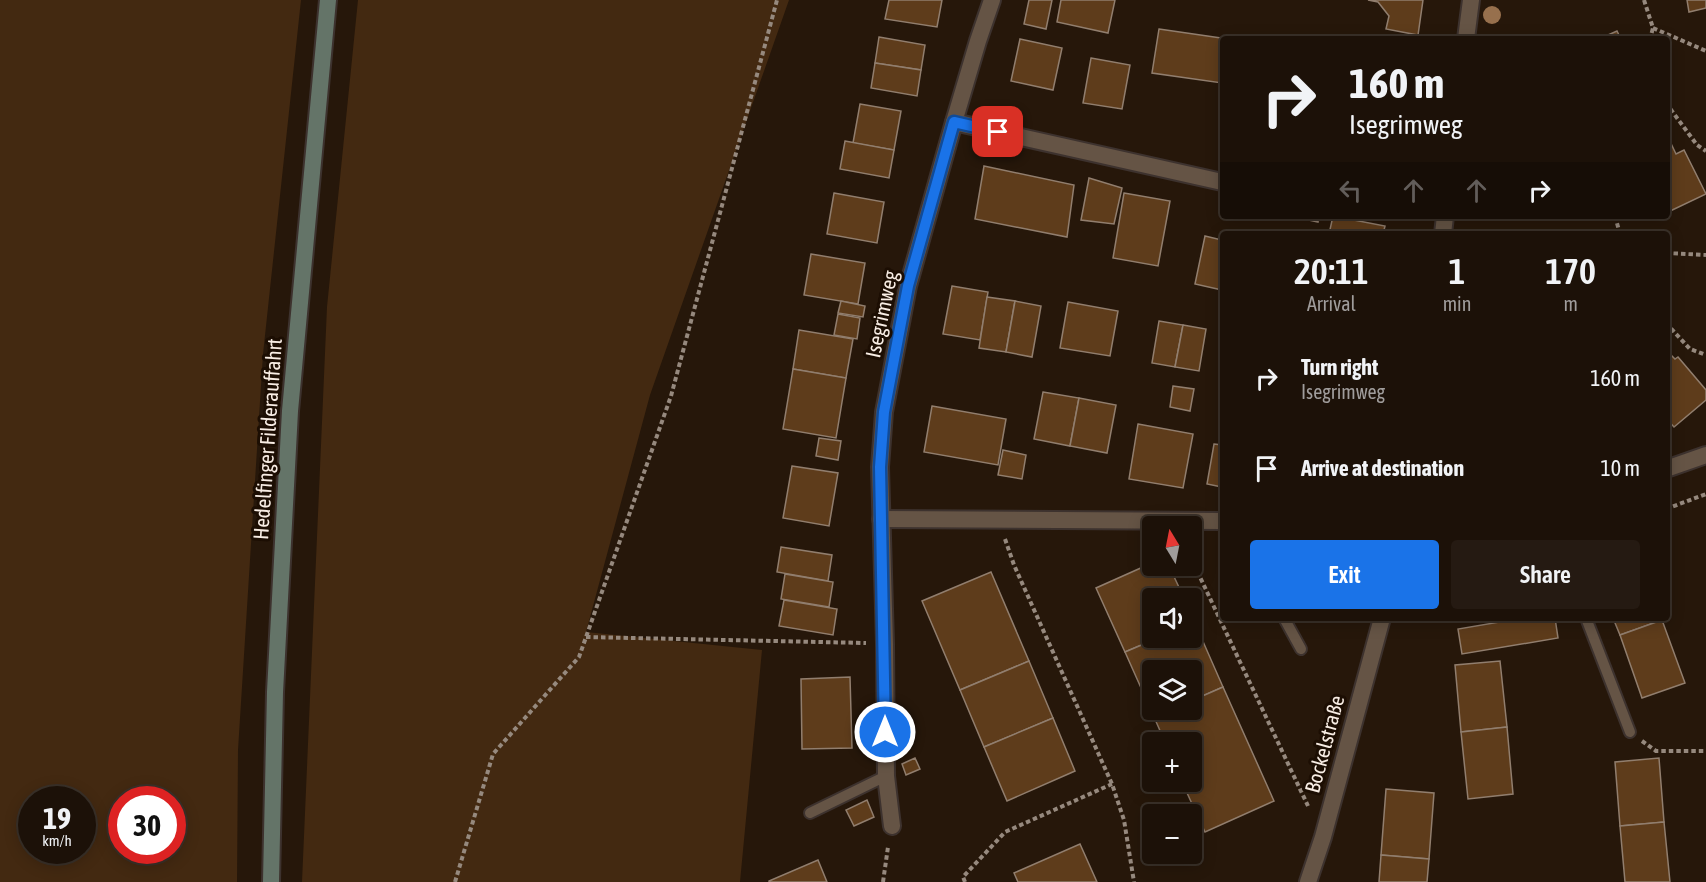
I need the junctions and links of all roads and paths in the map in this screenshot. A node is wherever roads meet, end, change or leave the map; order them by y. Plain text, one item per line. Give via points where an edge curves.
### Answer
1 (327, 0) edge
2 (777, 0) edge
3 (992, 0) edge
4 (1471, 0) edge
5 (1644, 0) edge
6 (1653, 28) junction
7 (1466, 36) edge
8 (1651, 36) edge
9 (1706, 51) edge
10 (1670, 108) edge
11 (954, 122) junction
12 (1706, 152) edge
13 (1220, 182) edge
14 (1670, 253) edge
15 (1706, 255) edge
16 (1670, 327) edge
17 (1706, 355) edge
18 (1706, 454) edge
19 (1670, 468) edge
20 (1706, 494) edge
21 (1670, 508) edge
22 (882, 519) junction
23 (1220, 521) edge
24 (1014, 565) dead end
25 (1200, 576) edge
26 (1220, 619) edge
27 (1221, 621) edge
28 (1286, 621) edge
29 (1381, 621) edge
30 (1587, 621) edge
31 (586, 637) junction
32 (885, 644) junction
33 (1301, 649) dead end
34 (1630, 732) joint
35 (1706, 752) edge
36 (886, 776) junction
37 (1112, 784) junction
38 (810, 813) dead end
39 (892, 826) joint
40 (1323, 837) junction
41 (271, 882) edge
42 (455, 882) edge
43 (883, 882) edge
44 (965, 882) edge
45 (1134, 882) edge
46 (1308, 882) edge

1 - 41 main road, Hedelfinger Filderauffahrt via 290,411 275,692
2 - 31 path via 671,396
3 - 11 street, Isegrimweg
4 - 7 street
5 - 6 path
6 - 8 path
6 - 9 path
10 - 12 path
11 - 13 street
11 - 22 street, Isegrimweg via 908,286 884,412
14 - 15 path
16 - 17 path via 1690,349
18 - 19 street
20 - 21 path
22 - 23 street
22 - 32 street, Isegrimweg
24 - 37 path
25 - 26 path
27 - 40 path
28 - 33 lane
29 - 40 street, Bockelstraße
30 - 34 lane
31 - 32 path
31 - 42 path via 579,657 493,754
32 - 36 street, Isegrimweg
34 - 35 path via 1656,751
36 - 38 lane
36 - 39 street, Isegrimweg
37 - 44 path via 1005,832 963,877
37 - 45 path via 1124,820
39 - 43 path
40 - 46 street, Bockelstraße

